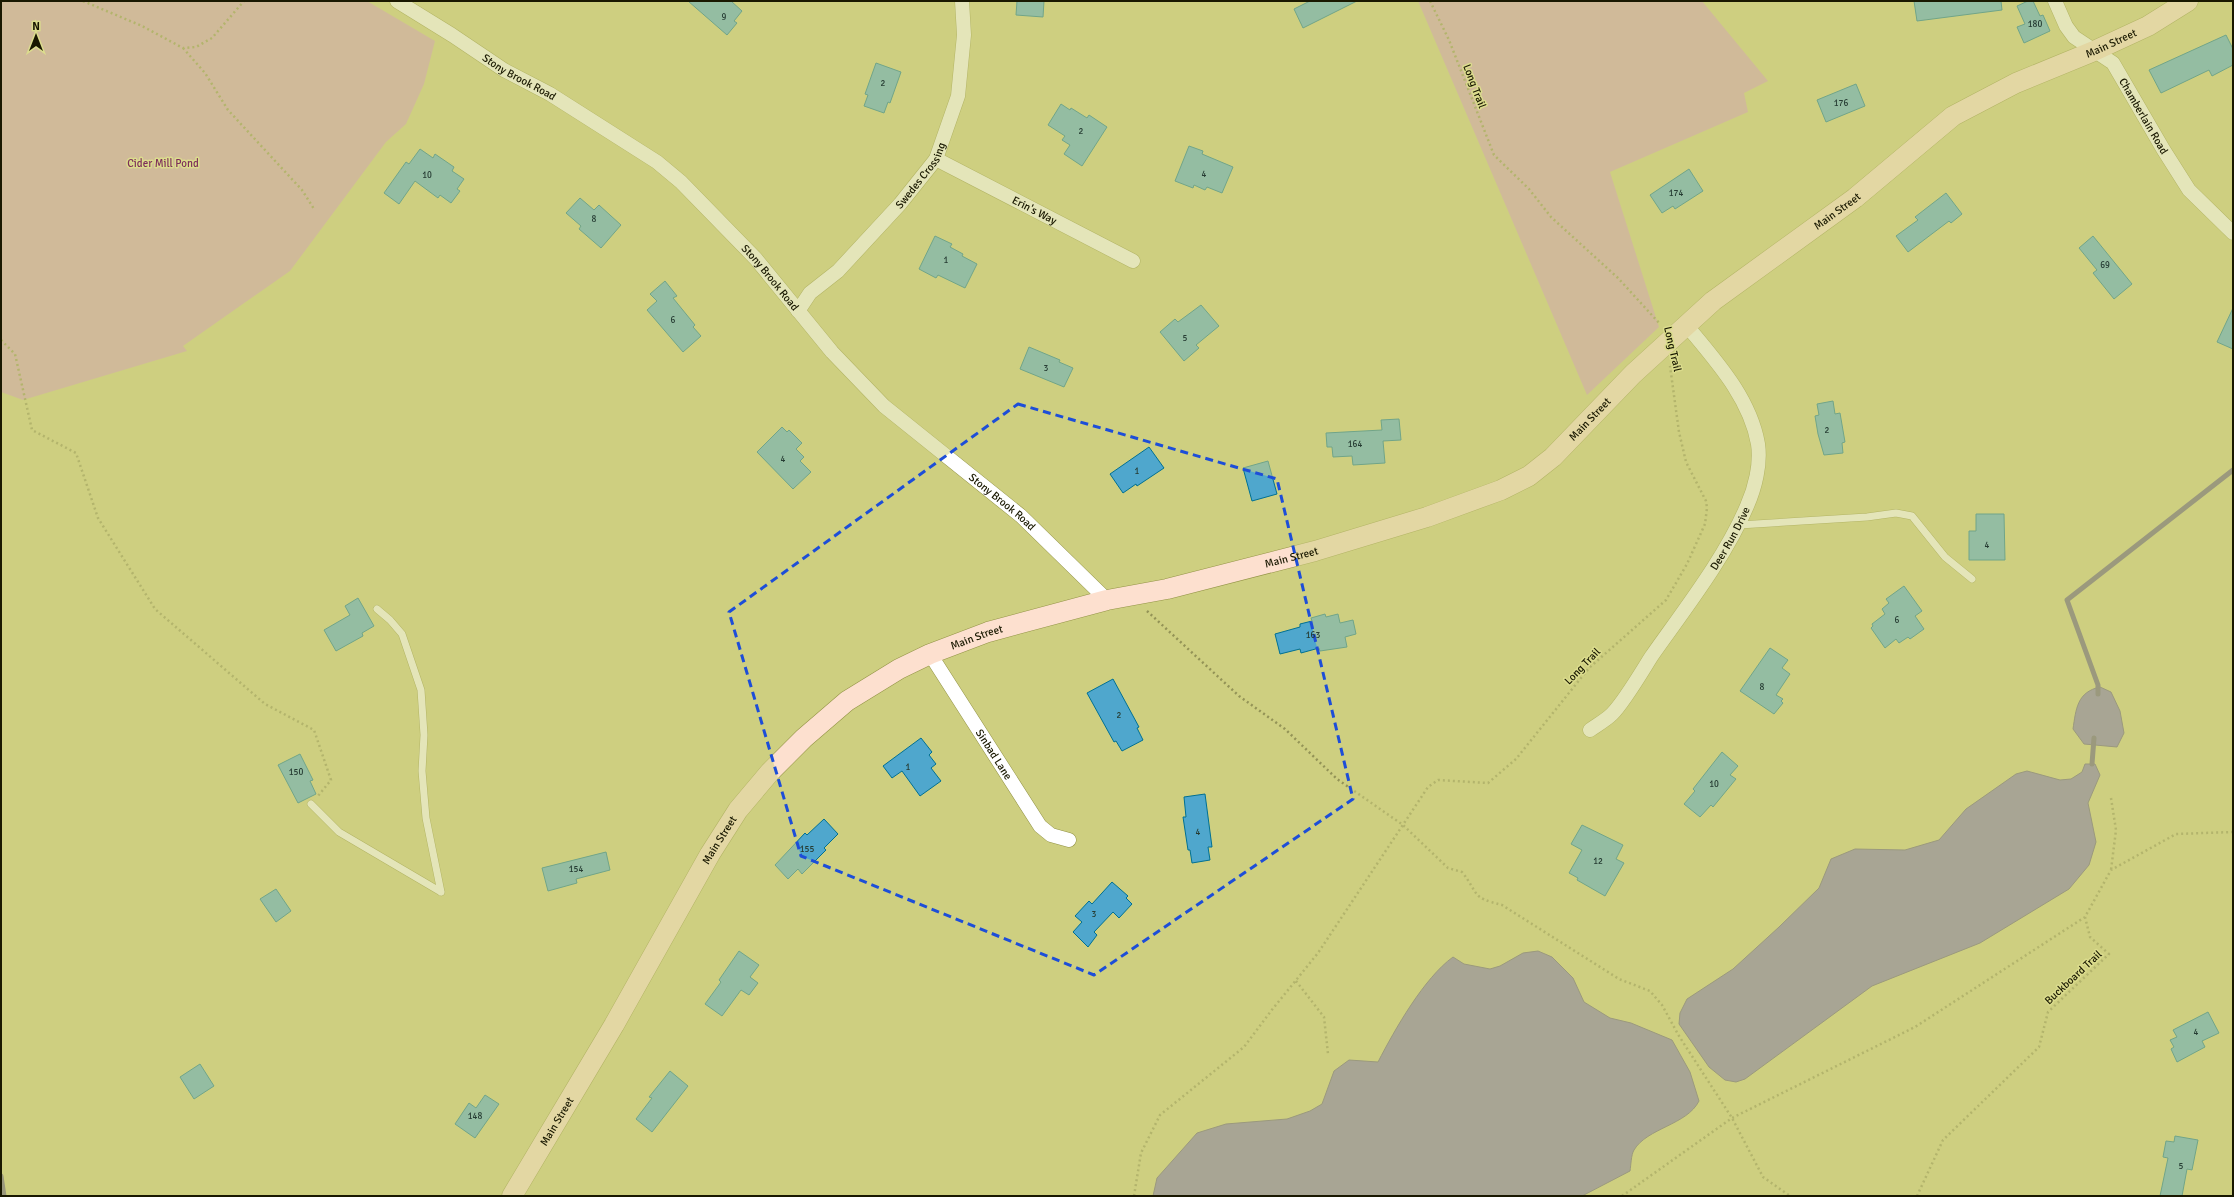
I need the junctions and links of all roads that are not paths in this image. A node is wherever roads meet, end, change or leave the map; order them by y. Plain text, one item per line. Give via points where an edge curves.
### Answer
1 (397, 1) edge
2 (962, 1) edge
3 (2055, 1) edge
4 (2188, 1) edge
5 (2094, 51) junction
6 (936, 159) junction
7 (2233, 233) edge
8 (1133, 262) dead end
9 (798, 311) junction
10 (1687, 326) junction
11 (1739, 525) junction
12 (1972, 579) dead end
13 (1107, 600) junction
14 (377, 610) dead end
15 (930, 654) junction
16 (1590, 730) dead end
17 (311, 804) road end
18 (1070, 840) dead end
19 (512, 1196) edge

1 - 9 street, Stony Brook Road via 504,70 550,94 658,162 681,182 756,260
2 - 6 street, Swedes Crossing via 964,35 958,96
3 - 5 street, Chamberlain Road via 2074,37
4 - 5 main road, Main Street via 2148,26
5 - 7 street, Chamberlain Road via 2113,63 2162,149 2189,190
5 - 10 main road, Main Street via 2016,83 1953,116 1856,198 1714,301
6 - 8 street, Erin's Way
6 - 9 street, Swedes Crossing via 900,204 838,271 810,293
9 - 13 street, Stony Brook Road via 832,352 884,406 1021,516
10 - 11 street, Deer Run Drive via 1727,375 1753,426 1758,445 1759,464 1748,505
10 - 13 main road, Main Street via 1633,374 1553,457 1529,476 1501,490 1427,517 1315,551 1167,589
11 - 12 lane via 1896,513 1912,516 1945,557
11 - 16 street, Deer Run Drive via 1612,714
13 - 15 main road, Main Street via 988,632
14 - 17 lane via 402,634 421,690 424,735 422,771 426,818 441,892 339,832
15 - 18 street, Sinbad Lane via 1040,826 1051,836
15 - 19 main road, Main Street via 899,669 847,701 770,772 738,810

